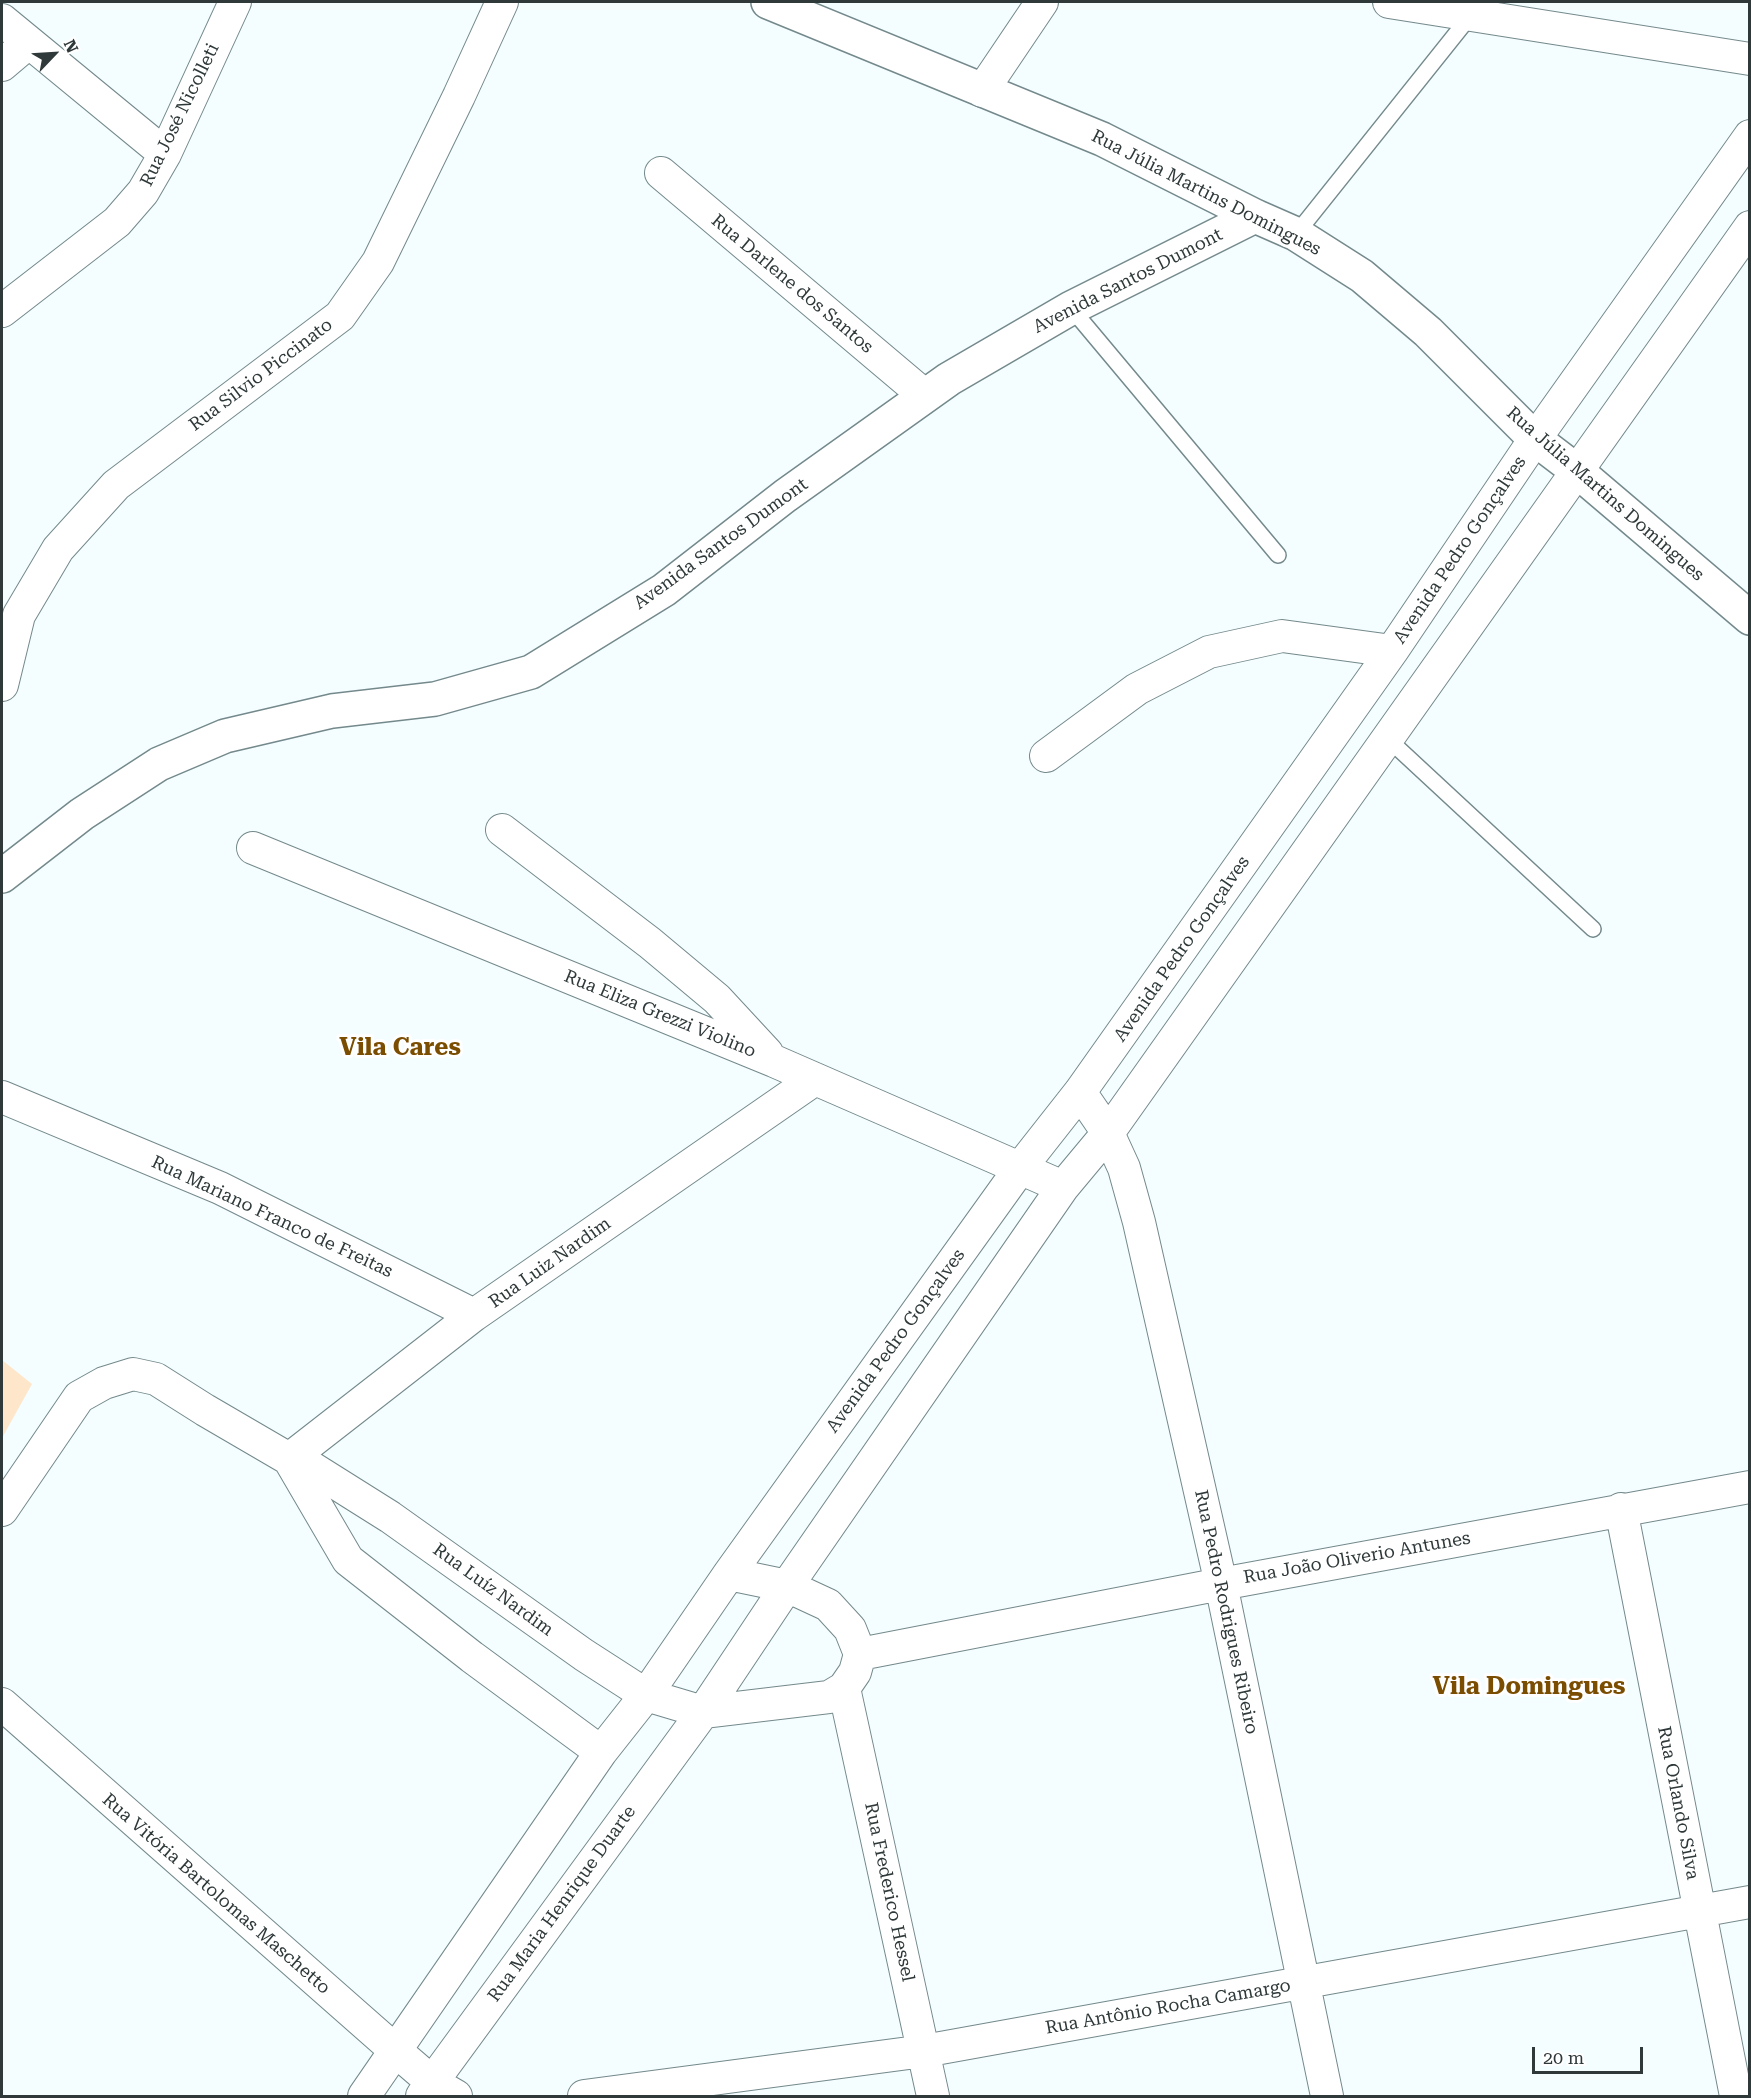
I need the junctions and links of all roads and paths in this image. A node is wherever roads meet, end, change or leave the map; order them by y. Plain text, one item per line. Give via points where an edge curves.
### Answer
1 (235, 2) edge
2 (502, 2) edge
3 (768, 2) edge
4 (1041, 2) edge
5 (1389, 2) edge
6 (1471, 15) junction
7 (2, 20) edge
8 (28, 43) junction
9 (1749, 59) edge
10 (2, 64) edge
11 (982, 91) junction
12 (1749, 136) edge
13 (165, 154) junction
14 (660, 172) dead end
15 (1255, 216) junction
16 (1749, 226) edge
17 (1296, 234) junction
18 (1071, 308) junction
19 (2, 311) edge
20 (924, 395) junction
21 (1535, 439) junction
22 (1577, 471) junction
23 (1278, 555) dead end
24 (1749, 618) edge
25 (1392, 651) junction
26 (2, 685) edge
27 (1388, 738) junction
28 (1046, 756) dead end
29 (502, 830) dead end
30 (253, 848) dead end
31 (2, 876) edge
32 (1593, 929) dead end
33 (774, 1061) junction
34 (815, 1079) junction
35 (1080, 1092) junction
36 (2, 1096) edge
37 (1108, 1133) junction
38 (1021, 1167) junction
39 (1063, 1187) junction
40 (474, 1316) junction
41 (291, 1458) junction
42 (1749, 1487) edge
43 (1621, 1509) junction
44 (2, 1510) edge
45 (729, 1574) junction
46 (1221, 1584) junction
47 (787, 1586) junction
48 (860, 1654) junction
49 (844, 1688) junction
50 (646, 1695) junction
51 (2, 1704) edge
52 (703, 1712) junction
53 (601, 1752) junction
54 (1749, 1902) edge
55 (1700, 1911) junction
56 (1304, 1983) junction
57 (396, 2051) junction
58 (924, 2051) junction
59 (437, 2092) edge
60 (364, 2097) edge
61 (584, 2097) edge
62 (933, 2097) edge
63 (1327, 2097) edge
64 (1736, 2097) edge

1 - 13 street, Rua José Nicolleti
2 - 26 street, Rua Silvio Piccinato via 378,262 340,316 116,485 58,549 19,615
3 - 11 street, Rua Júlia Martins Domingues
4 - 11 street
5 - 6 street
6 - 9 street
6 - 17 lane
7 - 8 street
8 - 10 street
8 - 13 street
11 - 15 street, Rua Júlia Martins Domingues via 1102,139
12 - 21 street, Avenida Pedro Gonçalves
13 - 19 street, Rua José Nicolleti via 143,192 117,222
14 - 20 street, Rua Darlene dos Santos
15 - 17 street, Rua Júlia Martins Domingues
15 - 18 street, Avenida Santos Dumont
16 - 22 street
17 - 21 street, Rua Júlia Martins Domingues via 1362,276 1428,332
18 - 20 street, Avenida Santos Dumont
18 - 23 lane
20 - 31 street, Avenida Santos Dumont via 664,590 531,672 435,699 332,711 225,736 159,764 82,813
21 - 22 street, Rua Júlia Martins Domingues
21 - 25 street, Avenida Pedro Gonçalves
22 - 24 street, Rua Júlia Martins Domingues
22 - 27 street
25 - 28 street via 1282,636 1209,652 1137,689
25 - 35 street, Avenida Pedro Gonçalves
27 - 32 lane
27 - 37 street
29 - 33 street via 717,999
30 - 33 street, Rua Eliza Grezzi Violino
33 - 34 street, Rua Eliza Grezzi Violino
34 - 38 street, Rua Eliza Grezzi Violino
34 - 40 street, Rua Luiz Nardim
35 - 37 street, Rua Pedro Rodrigues Ribeiro
35 - 38 street, Avenida Pedro Gonçalves
36 - 40 street, Rua Mariano Franco de Freitas via 220,1188
37 - 39 street
37 - 46 street, Rua Pedro Rodrigues Ribeiro via 1124,1168 1139,1221
38 - 39 street, Rua Eliza Grezzi Violino
38 - 45 street, Avenida Pedro Gonçalves
39 - 47 street
40 - 41 street, Rua Luiz Nardim
41 - 44 street, Rua Luíz Nardim via 156,1379 133,1374 104,1383 79,1397
41 - 50 street, Rua Luíz Nardim via 390,1517
41 - 53 street, Rua Luíz Nardim via 348,1560
42 - 43 street, Rua João Oliverio Antunes
43 - 46 street, Rua João Oliverio Antunes
43 - 55 street, Rua Orlando Silva
45 - 47 street
45 - 50 street, Avenida Pedro Gonçalves
46 - 48 street, Rua João Oliverio Antunes
46 - 56 street, Rua Pedro Rodrigues Ribeiro
47 - 48 street via 828,1605 850,1629
47 - 52 street
48 - 49 street via 855,1672
49 - 52 street via 829,1697
49 - 58 street, Rua Frederico Hessel
50 - 52 street, Rua Luíz Nardim
50 - 53 street, Avenida Pedro Gonçalves
51 - 57 street, Rua Vitória Bartolomas Maschetto
52 - 59 street, Rua Maria Henrique Duarte
53 - 57 street
54 - 55 street, Rua Antônio Rocha Camargo
55 - 56 street, Rua Antônio Rocha Camargo
55 - 64 street, Rua Orlando Silva
56 - 58 street, Rua Antônio Rocha Camargo
56 - 63 street, Rua Pedro Rodrigues Ribeiro
57 - 59 street, Rua Vitória Bartolomas Maschetto
57 - 60 street
58 - 61 street, Rua Antônio Rocha Camargo
58 - 62 street, Rua Frederico Hessel

